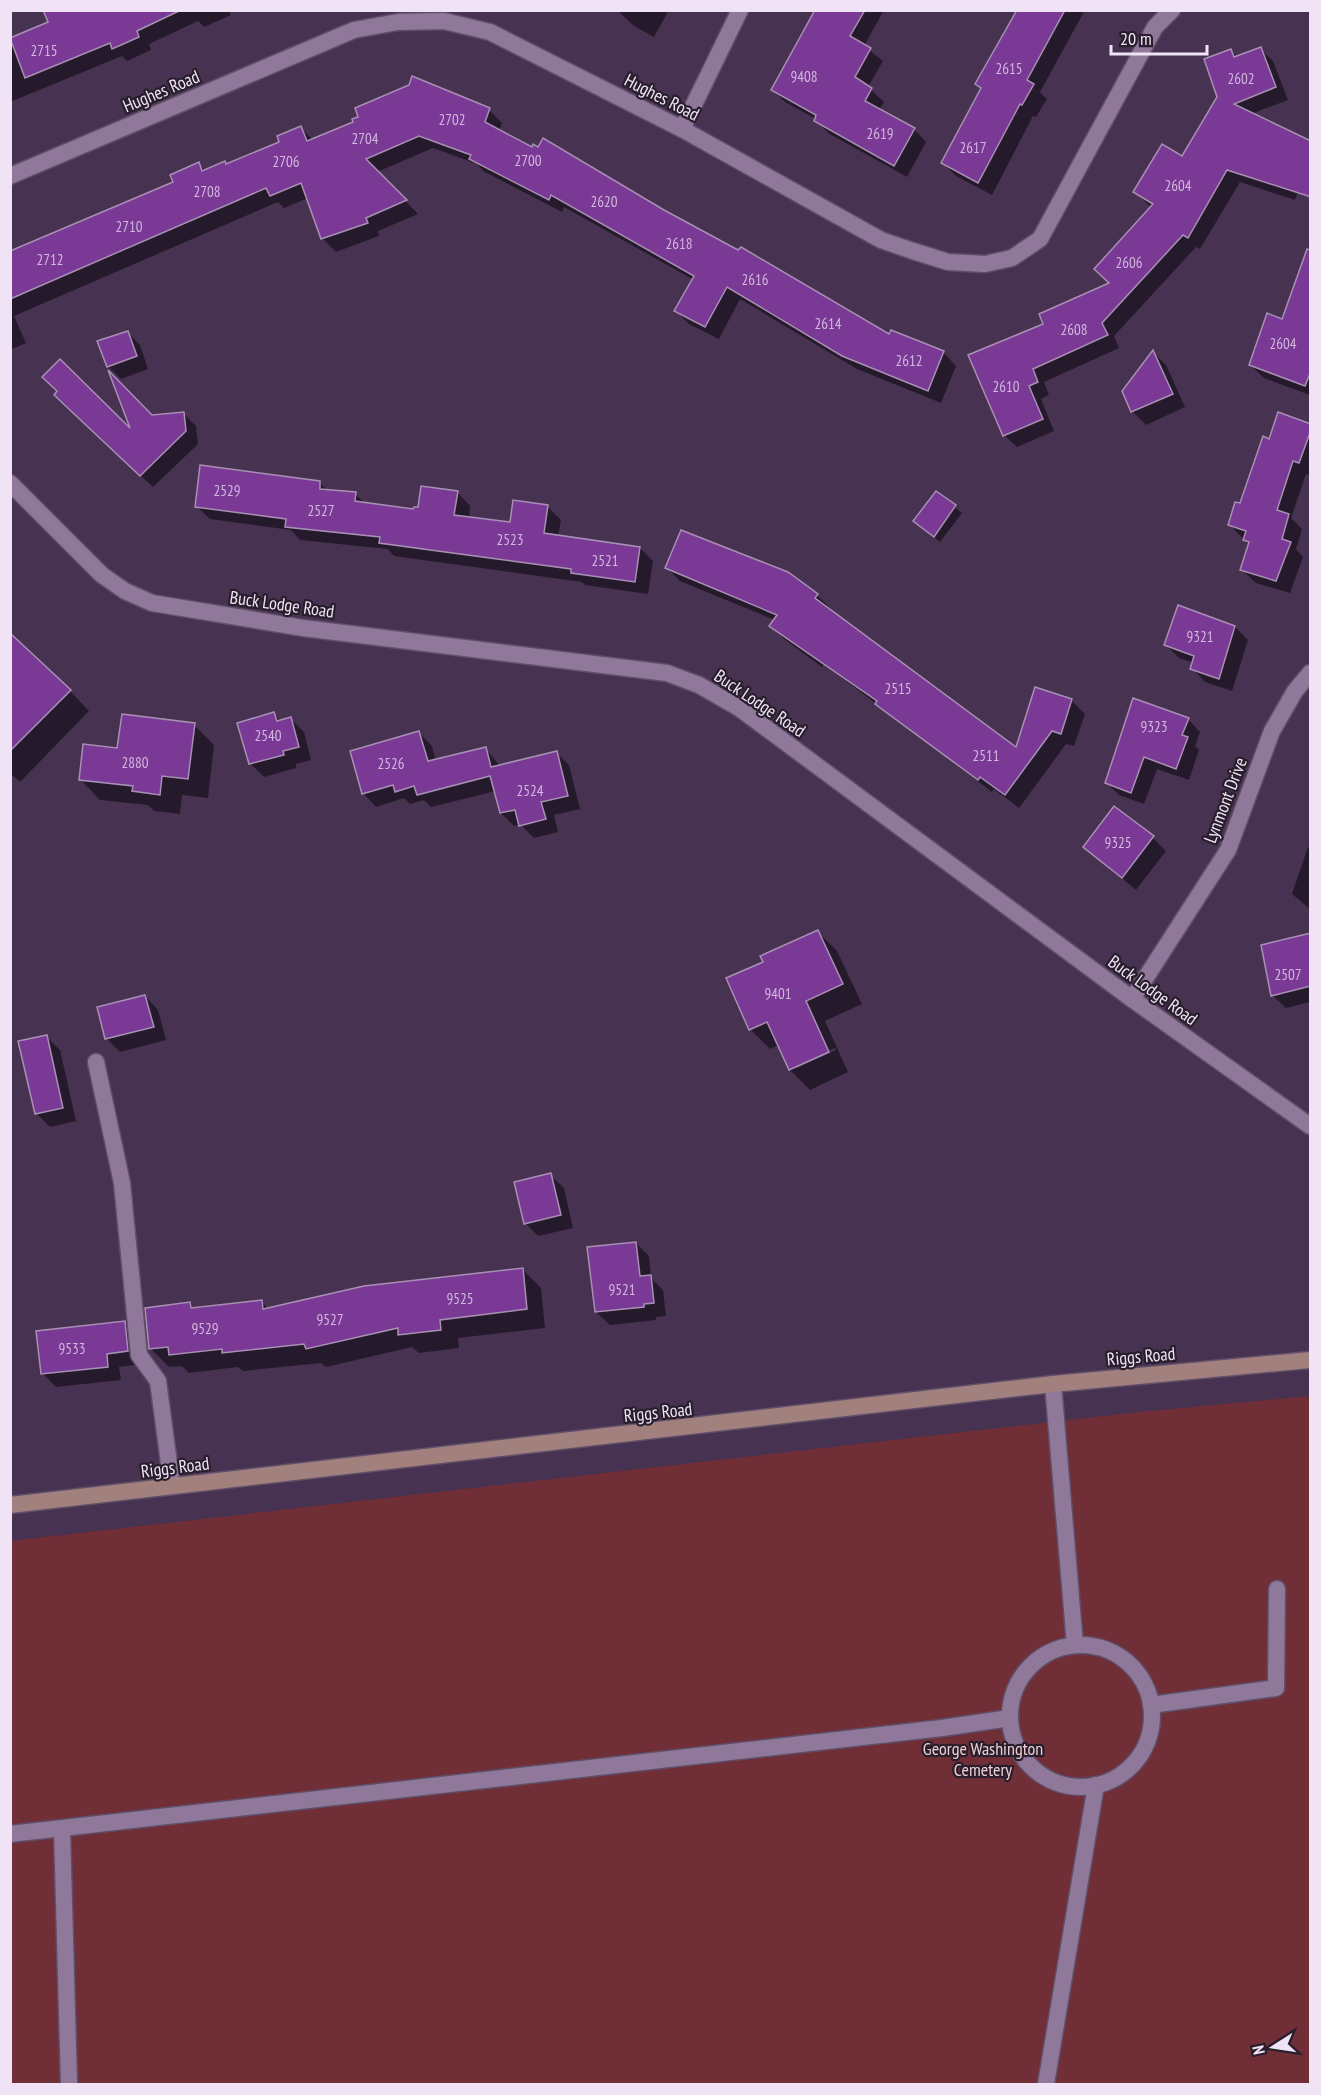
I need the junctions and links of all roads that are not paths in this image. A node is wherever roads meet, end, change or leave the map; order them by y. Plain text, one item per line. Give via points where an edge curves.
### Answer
1 (740, 10) edge
2 (1172, 10) edge
3 (682, 129) junction
4 (10, 176) edge
5 (10, 483) edge
6 (1311, 673) edge
7 (1132, 999) junction
8 (96, 1062) dead end
9 (1311, 1126) edge
10 (1311, 1360) edge
11 (1053, 1384) junction
12 (172, 1486) junction
13 (10, 1505) edge
14 (1277, 1589) dead end
15 (1075, 1645) junction
16 (1151, 1705) junction
17 (1010, 1718) junction
18 (1096, 1785) junction
19 (62, 1830) junction
20 (10, 1834) edge
21 (69, 2085) edge
22 (1046, 2085) edge

1 - 3 street
2 - 3 street, Hughes Road via 1151,35 1040,239 1012,258 985,264 948,261 881,240
3 - 4 street, Hughes Road via 490,32 444,21 398,22 354,30
5 - 7 street, Buck Lodge Road via 102,575 152,603 303,628 667,673 699,685 739,708
6 - 7 street, Lynmont Drive via 1295,691 1272,731 1228,850
7 - 9 street, Buck Lodge Road
8 - 12 street via 122,1182 139,1355 158,1381
10 - 11 main road, Riggs Road
11 - 12 main road, Riggs Road
11 - 15 street
12 - 13 main road, Riggs Road
14 - 16 street via 1276,1688
15 - 16 street via 1109,1650 1125,1660 1147,1688
15 - 17 street via 1041,1656 1028,1668 1015,1691
16 - 18 street via 1152,1723 1140,1756 1113,1779
17 - 18 street via 1020,1752 1044,1777 1078,1787
17 - 19 street
18 - 22 street
19 - 20 street
19 - 21 street

